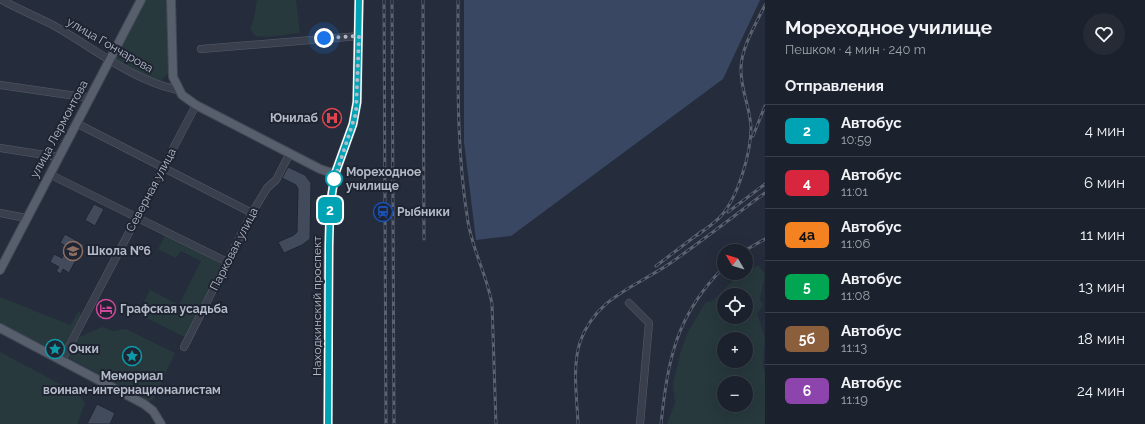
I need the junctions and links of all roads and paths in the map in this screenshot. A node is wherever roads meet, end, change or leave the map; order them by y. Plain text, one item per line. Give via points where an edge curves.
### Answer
1 (2, 0) edge
2 (141, 0) edge
3 (170, 0) edge
4 (359, 0) edge
5 (359, 36) junction
6 (201, 49) dead end
7 (109, 60) junction
8 (0, 84) edge
9 (178, 90) junction
10 (90, 98) junction
11 (196, 105) junction
12 (76, 123) junction
13 (0, 148) edge
14 (290, 153) junction
15 (58, 157) junction
16 (163, 168) junction
17 (49, 174) junction
18 (335, 174) junction
19 (0, 213) edge
20 (252, 213) junction
21 (137, 217) junction
22 (26, 218) junction
23 (227, 262) junction
24 (0, 270) edge
25 (629, 303) dead end
26 (0, 328) edge
27 (184, 347) dead end
28 (63, 358) junction
29 (160, 424) edge
30 (328, 424) edge
31 (640, 424) edge

1 - 7 street, улица Гончарова via 51,24
2 - 7 main road, улица Лермонтова
3 - 9 main road via 172,68
4 - 5 main road, Находкинский проспект
5 - 6 street
5 - 18 main road, Находкинский проспект via 356,113
7 - 9 street, улица Гончарова via 155,85
7 - 10 main road, улица Лермонтова
8 - 10 street
9 - 11 main road, улица Гончарова
10 - 12 main road, улица Лермонтова
11 - 14 main road, улица Гончарова
11 - 16 street, Северная улица
12 - 15 main road, улица Лермонтова
12 - 16 street
13 - 15 street
14 - 18 main road, улица Гончарова
14 - 20 street, Парковая улица via 276,180 267,188
15 - 17 main road, улица Лермонтова
16 - 20 street
16 - 21 street, Северная улица
17 - 21 street
17 - 22 main road, улица Лермонтова
18 - 30 main road, Находкинский проспект via 329,234
19 - 22 street
20 - 23 street, Парковая улица
21 - 23 street
21 - 28 street, Северная улица
22 - 24 main road, улица Лермонтова
23 - 27 street, Парковая улица
25 - 31 street via 649,323
26 - 28 main road
28 - 29 main road via 144,404 153,411

